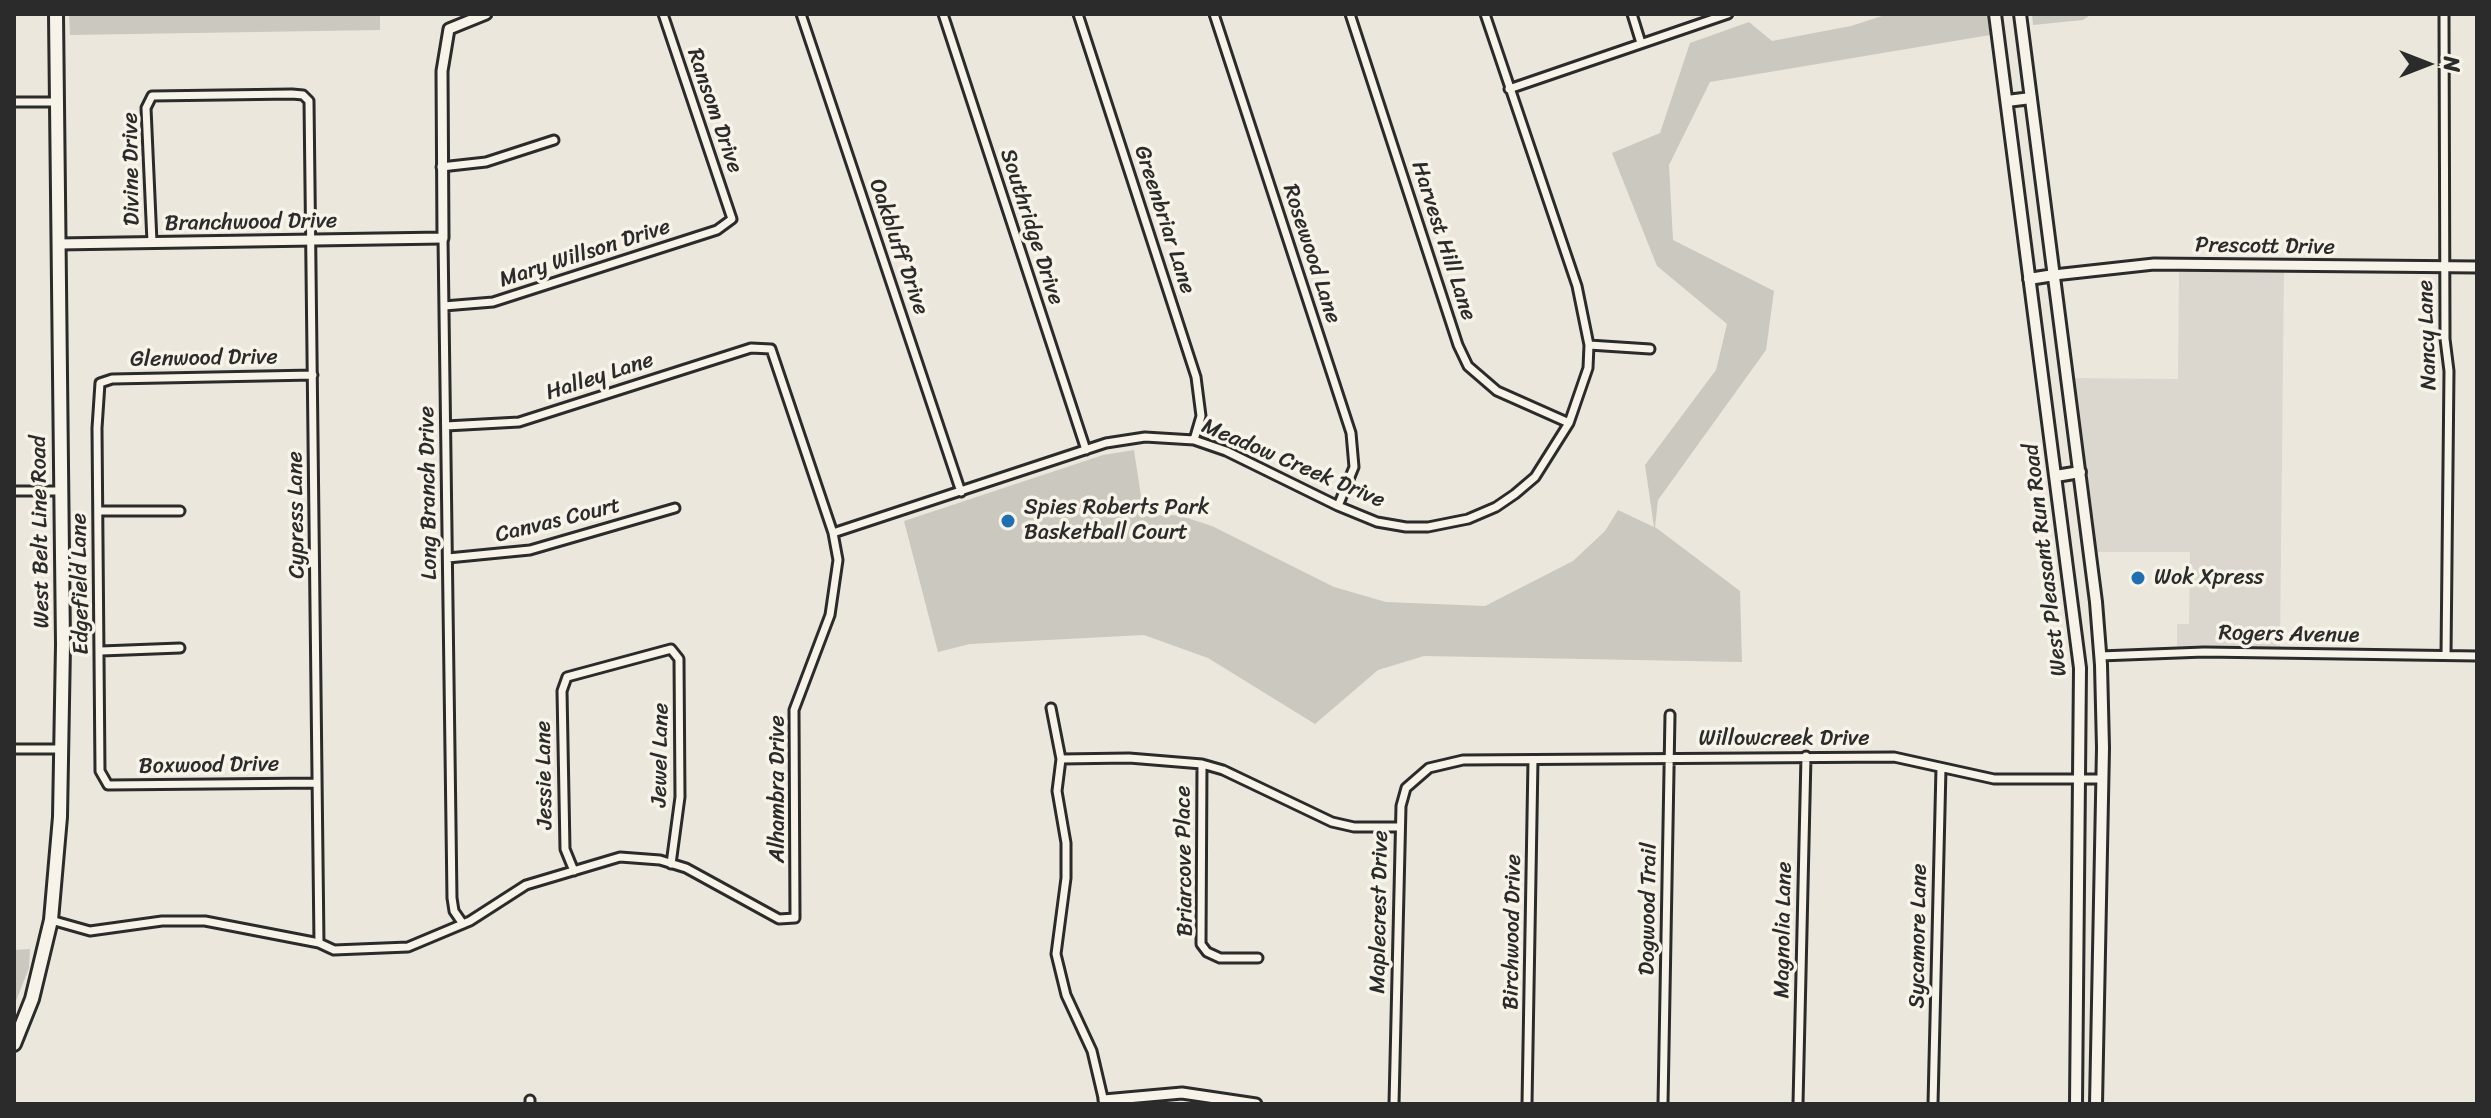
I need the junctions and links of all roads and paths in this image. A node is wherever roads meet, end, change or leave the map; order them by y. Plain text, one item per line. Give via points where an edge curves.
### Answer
1 (56, 14) edge
2 (486, 14) edge
3 (663, 14) edge
4 (801, 14) edge
5 (943, 14) edge
6 (1078, 14) edge
7 (1214, 14) edge
8 (1350, 14) edge
9 (1485, 14) edge
10 (1632, 14) edge
11 (1728, 14) edge
12 (1995, 14) edge
13 (2020, 14) edge
14 (2444, 14) edge
15 (1641, 43) junction
16 (1509, 89) junction
17 (298, 95) joint
18 (2031, 98) junction
19 (2007, 101) junction
20 (14, 102) edge
21 (56, 102) junction
22 (554, 140) dead end
23 (441, 167) junction
24 (732, 219) joint
25 (443, 238) junction
26 (312, 240) junction
27 (152, 242) junction
28 (58, 244) junction
29 (2444, 267) junction
30 (2477, 267) edge
31 (2054, 275) junction
32 (2029, 279) junction
33 (444, 306) junction
34 (1589, 345) junction
35 (762, 348) joint
36 (1650, 349) dead end
37 (313, 375) junction
38 (99, 387) joint
39 (1569, 423) junction
40 (446, 426) junction
41 (1194, 440) junction
42 (1086, 450) junction
43 (2080, 472) junction
44 (2056, 476) junction
45 (14, 491) edge
46 (61, 491) junction
47 (961, 492) junction
48 (1338, 506) junction
49 (675, 508) dead end
50 (98, 511) junction
51 (180, 511) dead end
52 (833, 533) junction
53 (448, 558) junction
54 (180, 648) dead end
55 (101, 651) junction
56 (2446, 655) junction
57 (2100, 656) junction
58 (2477, 656) edge
59 (2079, 659) junction
60 (567, 677) joint
61 (1051, 708) dead end
62 (1670, 715) dead end
63 (14, 749) edge
64 (61, 749) junction
65 (1806, 756) junction
66 (1670, 757) junction
67 (1061, 759) junction
68 (1463, 760) joint
69 (1533, 760) junction
70 (1202, 764) junction
71 (1941, 768) junction
72 (2081, 779) junction
73 (2102, 779) junction
74 (103, 780) joint
75 (317, 783) junction
76 (1399, 827) junction
77 (671, 864) junction
78 (574, 871) junction
79 (51, 920) junction
80 (463, 924) junction
81 (319, 943) junction
82 (1258, 958) dead end
83 (14, 1044) edge
84 (1104, 1102) edge
85 (1256, 1104) edge
86 (1394, 1104) edge
87 (1527, 1104) edge
88 (1663, 1104) edge
89 (1798, 1104) edge
90 (1933, 1104) edge
91 (2076, 1104) edge
92 (2096, 1104) edge

1 - 21 main road, West Belt Line Road
2 - 23 street, Long Branch Drive via 449,29
3 - 24 street, Ransom Drive
4 - 47 street, Oakbluff Drive
5 - 42 street, Southridge Drive
6 - 41 street, Greenbriar Lane via 1196,377 1201,416
7 - 48 street, Rosewood Lane via 1351,433 1354,467
8 - 39 street, Harvest Hill Lane via 1468,366 1497,391
9 - 16 street, Meadow Creek Drive
10 - 15 street
11 - 15 street
12 - 19 main road, West Pleasant Run Road
13 - 18 main road, West Pleasant Run Road
14 - 29 street, Nancy Lane
15 - 16 street
16 - 34 street, Meadow Creek Drive via 1577,286
17 - 26 street, Cypress Lane via 309,101
17 - 27 street, Divine Drive via 152,96 146,108
18 - 19 main road
18 - 31 main road, West Pleasant Run Road
19 - 32 main road, West Pleasant Run Road
20 - 21 street
21 - 28 main road, West Belt Line Road
22 - 23 street via 486,162
23 - 25 street, Long Branch Drive
24 - 33 street, Mary Willson Drive via 717,230 493,302
25 - 26 street, Branchwood Drive
25 - 33 street, Long Branch Drive
26 - 27 street, Branchwood Drive
26 - 37 street, Cypress Lane
27 - 28 street, Branchwood Drive
28 - 46 main road, West Belt Line Road
29 - 30 street, Prescott Drive
29 - 31 street, Prescott Drive via 2154,264
29 - 56 street, Nancy Lane via 2449,371
31 - 32 main road
31 - 43 main road, West Pleasant Run Road
32 - 44 main road, West Pleasant Run Road
33 - 40 street, Long Branch Drive
34 - 36 street
34 - 39 street, Meadow Creek Drive via 1588,368
35 - 40 street, Halley Lane via 519,422
35 - 52 street, Alhambra Drive via 771,349
37 - 38 street, Glenwood Drive via 112,379
37 - 75 street, Cypress Lane
38 - 50 street, Edgefield Lane
39 - 48 street, Meadow Creek Drive via 1535,477 1496,507 1468,519 1406,527
40 - 53 street, Long Branch Drive
41 - 42 street, Meadow Creek Drive via 1145,437
41 - 48 street, Meadow Creek Drive
42 - 47 street, Meadow Creek Drive
43 - 44 main road
43 - 57 main road, West Pleasant Run Road
44 - 59 main road, West Pleasant Run Road
45 - 46 street
46 - 64 main road, West Belt Line Road
47 - 52 street, Meadow Creek Drive
49 - 53 street, Canvas Court via 530,550
50 - 51 street
50 - 55 street, Edgefield Lane
52 - 77 street, Alhambra Drive via 838,560 830,615 794,710 795,918 779,919
53 - 80 street, Long Branch Drive via 452,898
54 - 55 street
55 - 74 street, Edgefield Lane
56 - 57 street, Rogers Avenue
56 - 58 street, Rogers Avenue
57 - 59 main road
57 - 73 main road, West Pleasant Run Road
59 - 72 main road, West Pleasant Run Road
60 - 77 street, Jewel Lane via 671,649 679,659 680,797
60 - 78 street, Jessie Lane via 562,691 565,849
61 - 67 street
62 - 66 street, Dogwood Trail
63 - 64 street
64 - 79 main road, West Belt Line Road
65 - 66 street, Willowcreek Drive
65 - 71 street, Willowcreek Drive via 1894,757
65 - 89 street, Magnolia Lane
66 - 69 street, Willowcreek Drive
66 - 88 street, Dogwood Trail
67 - 70 street
67 - 84 street via 1057,791 1066,878 1056,954 1066,995 1092,1051
68 - 69 street, Willowcreek Drive
68 - 76 street, Maplecrest Drive via 1443,762 1415,777 1406,788
69 - 87 street, Birchwood Drive
70 - 76 street via 1332,822
70 - 82 street, Briarcove Place via 1201,944 1220,958
71 - 72 street, Willowcreek Drive via 1994,779
71 - 90 street, Sycamore Lane
72 - 73 street, Willowcreek Drive
72 - 91 main road, West Pleasant Run Road
73 - 92 main road, West Pleasant Run Road
74 - 75 street, Boxwood Drive via 108,785
75 - 81 street, Cypress Lane
76 - 86 street, Maplecrest Drive
77 - 78 street via 620,857
78 - 80 street via 526,885
79 - 81 street via 90,931 205,921
79 - 83 main road, West Belt Line Road via 32,999
80 - 81 street via 408,947 334,950
84 - 85 street via 1182,1093

